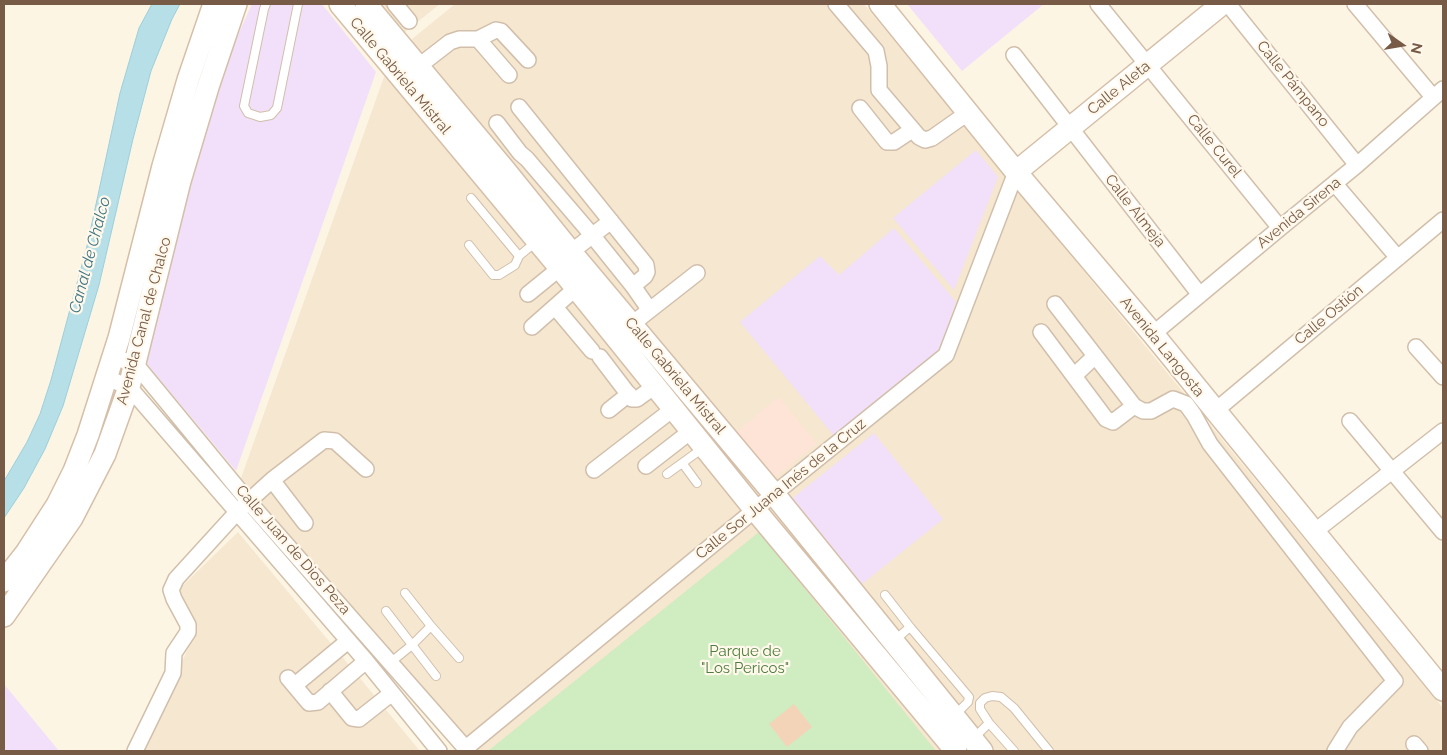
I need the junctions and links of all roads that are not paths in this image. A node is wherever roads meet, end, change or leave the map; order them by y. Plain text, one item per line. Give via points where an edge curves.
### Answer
1 (214, 4) edge
2 (236, 4) edge
3 (266, 4) edge
4 (298, 4) edge
5 (340, 4) edge
6 (366, 4) edge
7 (395, 4) edge
8 (836, 4) edge
9 (880, 4) edge
10 (1098, 4) edge
11 (1222, 4) edge
12 (1228, 4) edge
13 (1355, 4) edge
14 (409, 21) dead end
15 (478, 40) junction
16 (1014, 55) dead end
17 (528, 60) dead end
18 (1148, 65) junction
19 (418, 66) junction
20 (509, 75) dead end
21 (1438, 93) edge
22 (519, 107) dead end
23 (860, 108) dead end
24 (969, 112) junction
25 (497, 123) dead end
26 (1071, 127) junction
27 (912, 130) junction
28 (546, 142) junction
29 (524, 156) junction
30 (1358, 165) junction
31 (1016, 172) junction
32 (496, 176) junction
33 (1334, 184) junction
34 (471, 198) dead end
35 (1443, 220) edge
36 (611, 221) junction
37 (1280, 228) junction
38 (592, 235) junction
39 (536, 241) junction
40 (469, 245) dead end
41 (519, 256) junction
42 (1398, 258) junction
43 (565, 260) junction
44 (697, 273) dead end
45 (633, 286) junction
46 (576, 288) junction
47 (528, 294) dead end
48 (1200, 295) junction
49 (1055, 304) dead end
50 (554, 306) junction
51 (649, 309) junction
52 (632, 324) junction
53 (532, 327) dead end
54 (1041, 332) dead end
55 (1153, 334) junction
56 (1416, 346) dead end
57 (1095, 356) junction
58 (114, 357) junction
59 (134, 364) junction
60 (1074, 376) junction
61 (108, 378) junction
62 (1443, 378) edge
63 (655, 386) junction
64 (129, 387) junction
65 (629, 394) junction
66 (1134, 406) junction
67 (673, 408) junction
68 (609, 410) dead end
69 (1215, 410) junction
70 (1350, 421) dead end
71 (1443, 431) edge
72 (698, 439) junction
73 (683, 464) junction
74 (646, 466) dead end
75 (366, 469) dead end
76 (594, 470) dead end
77 (1392, 471) junction
78 (667, 474) dead end
79 (272, 480) junction
80 (697, 483) dead end
81 (774, 494) junction
82 (244, 506) junction
83 (755, 510) junction
84 (305, 524) dead end
85 (1314, 532) junction
86 (1443, 532) edge
87 (4, 581) edge
88 (405, 593) dead end
89 (885, 595) dead end
90 (386, 611) dead end
91 (4, 616) edge
92 (431, 626) junction
93 (910, 627) junction
94 (348, 641) junction
95 (893, 641) junction
96 (412, 645) junction
97 (460, 658) dead end
98 (366, 662) junction
99 (391, 662) junction
100 (436, 676) dead end
101 (1440, 682) edge
102 (330, 691) junction
103 (392, 692) junction
104 (946, 723) junction
105 (989, 723) junction
106 (970, 747) edge
107 (467, 750) edge
108 (135, 751) edge
109 (439, 751) edge
110 (1014, 751) edge
111 (1049, 751) edge
112 (1335, 751) edge

1 - 58 street, Avenida Canal de Chalco via 163,166
2 - 59 street, Avenida Canal de Chalco via 180,181
3 - 4 lane via 244,106 248,113 260,117 271,116 277,108
5 - 32 street, Calle Gabriela Mistral
6 - 19 street, Calle Gabriela Mistral
7 - 14 street
8 - 27 street via 876,50 879,90
9 - 24 street, Avenida Langosta
10 - 18 street, Calle Curel
11 - 18 street, Calle Aleta
12 - 30 street, Calle Pámpano
13 - 21 street
15 - 17 street via 496,30 501,31
15 - 19 street via 450,42
15 - 20 street
16 - 26 street, Calle Almeja
18 - 26 street, Calle Aleta
18 - 37 street, Calle Curel
19 - 32 street, Calle Gabriela Mistral
21 - 30 street, Avenida Sirena
22 - 28 street
23 - 27 street via 887,142 894,142
24 - 27 street via 932,138 925,140
24 - 31 street, Avenida Langosta
25 - 29 street
26 - 31 street, Calle Aleta
26 - 48 street, Calle Almeja
28 - 29 street
28 - 36 street
29 - 32 street
29 - 38 street
30 - 33 street, Avenida Sirena
31 - 55 street, Avenida Langosta
31 - 81 street, Calle Sor Juana Inés de la Cruz via 946,355
32 - 39 street, Calle Gabriela Mistral
32 - 43 street, Calle Gabriela Mistral
33 - 37 street, Avenida Sirena
33 - 42 street
34 - 41 lane
35 - 42 street, Calle Ostión
36 - 38 street
36 - 45 street via 646,266 645,276
37 - 48 street, Avenida Sirena
38 - 43 street
38 - 45 street
39 - 41 lane
39 - 43 street, Calle Gabriela Mistral
40 - 41 lane via 493,275 515,265
42 - 69 street, Calle Ostión
43 - 46 street, Calle Gabriela Mistral
43 - 47 street
43 - 52 street, Calle Gabriela Mistral
44 - 51 street
45 - 51 street
46 - 50 street
46 - 63 street, Calle Gabriela Mistral
48 - 55 street, Avenida Sirena
49 - 57 street
50 - 53 street
50 - 65 street
51 - 52 street
52 - 81 street, Calle Gabriela Mistral
54 - 60 street
55 - 69 street, Avenida Langosta
56 - 62 street
57 - 60 street
57 - 66 street
58 - 59 street
58 - 61 street, Avenida Canal de Chalco
59 - 64 street, Avenida Canal de Chalco
59 - 82 street, Calle Juan de Dios Peza
60 - 66 street via 1110,422
61 - 64 street, Calle Juan de Dios Peza
61 - 87 street, Avenida Canal de Chalco via 65,488 26,553
63 - 65 street via 637,399
63 - 67 street, Calle Gabriela Mistral
64 - 82 street, Calle Juan de Dios Peza
64 - 91 street, Avenida Canal de Chalco via 105,454 72,518
65 - 68 street
66 - 112 street via 1143,412 1173,399 1186,404 1210,444 1395,682 1350,727
67 - 72 street, Calle Gabriela Mistral
67 - 76 street
69 - 85 street, Avenida Langosta
70 - 77 street
71 - 77 street
72 - 73 lane
72 - 74 street
72 - 83 street, Calle Gabriela Mistral
73 - 78 lane
73 - 80 lane
75 - 79 street via 335,441 324,440
77 - 85 street
77 - 86 street
79 - 82 street
79 - 84 street
81 - 83 street, Calle Sor Juana Inés de la Cruz
81 - 95 street, Calle Gabriela Mistral
82 - 94 street, Calle Juan de Dios Peza
82 - 99 street, Calle Juan de Dios Peza
82 - 108 street via 176,580 172,590 174,599 188,625 188,632 174,653 172,673
83 - 104 street, Calle Gabriela Mistral
83 - 107 street, Calle Sor Juana Inés de la Cruz
85 - 101 street, Avenida Langosta
88 - 92 lane
89 - 93 lane
90 - 96 lane
92 - 96 lane
92 - 97 lane
93 - 95 lane
93 - 104 lane via 969,697 968,702
94 - 98 street, Calle Juan de Dios Peza
94 - 102 street via 291,682 309,703 318,702
95 - 104 street, Calle Gabriela Mistral
96 - 99 lane
96 - 100 lane
98 - 102 street
98 - 103 street, Calle Juan de Dios Peza
99 - 107 street, Calle Juan de Dios Peza
102 - 103 street via 352,718 360,719
103 - 109 street, Calle Juan de Dios Peza
104 - 106 street, Calle Gabriela Mistral
105 - 106 lane
105 - 110 lane
105 - 111 lane via 980,703 985,698 1001,697

